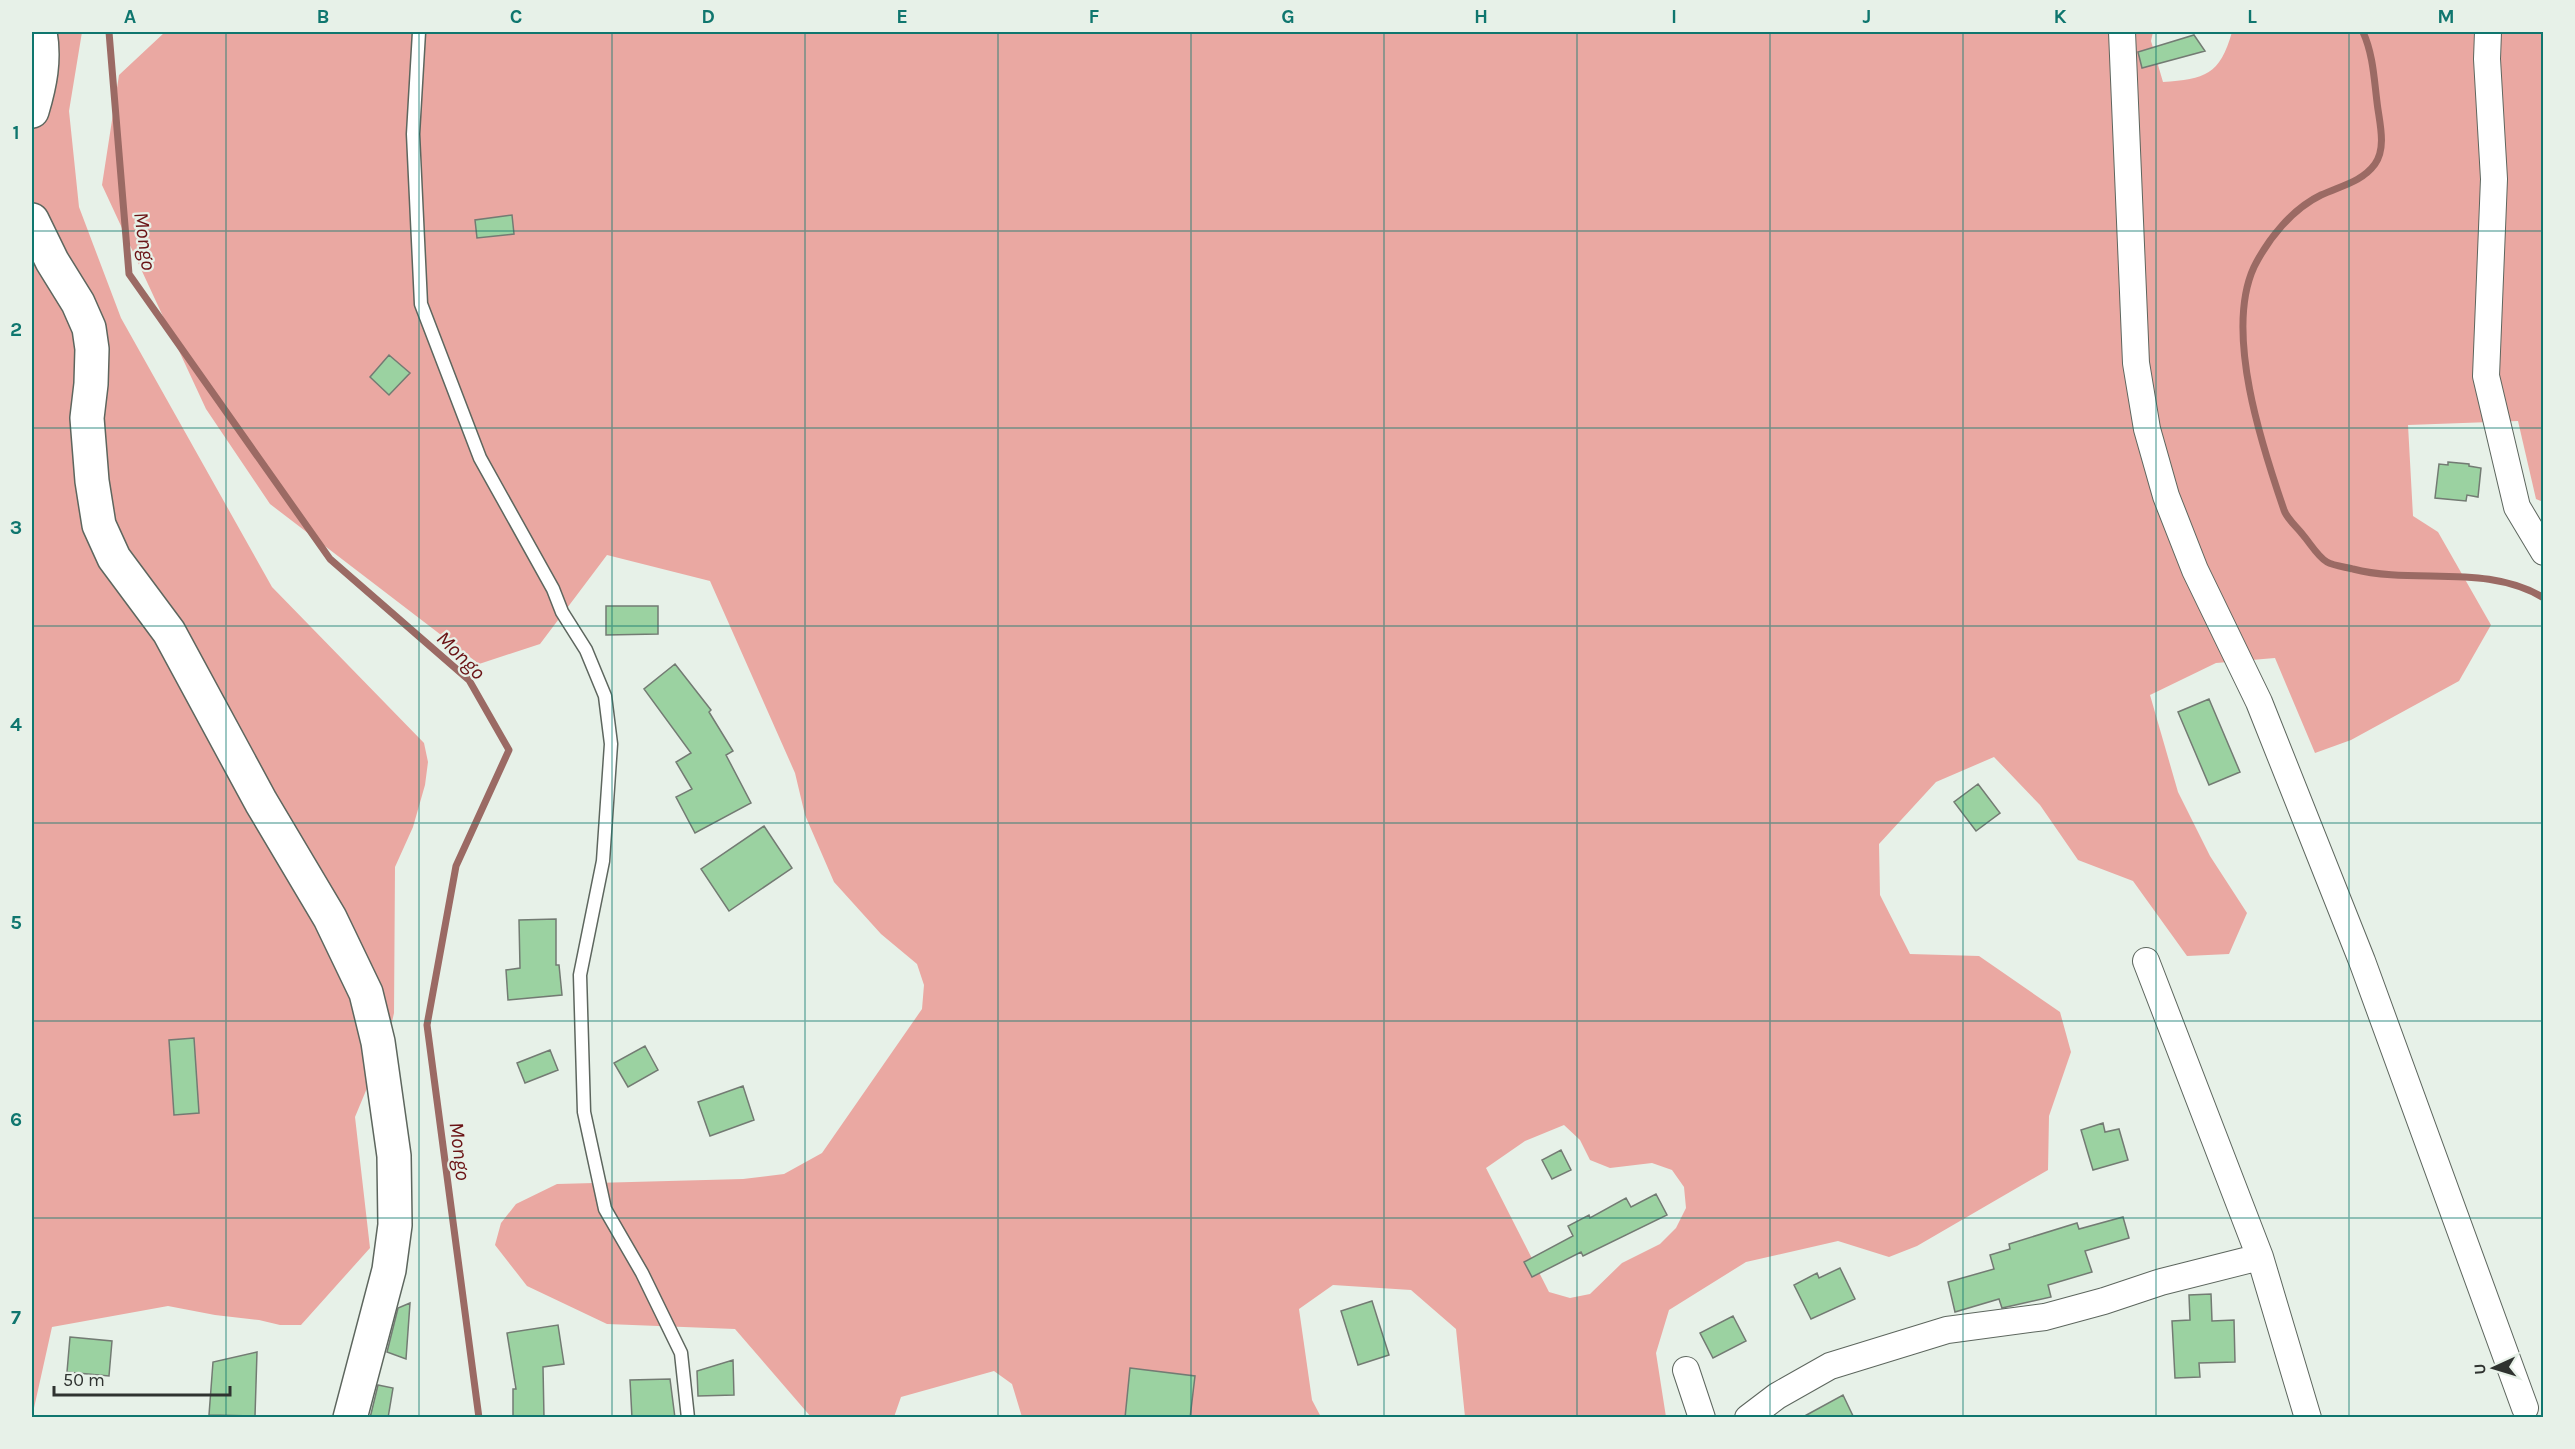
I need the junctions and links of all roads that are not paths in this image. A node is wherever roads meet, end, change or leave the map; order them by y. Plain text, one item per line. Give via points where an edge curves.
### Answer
1 (40, 32) edge
2 (419, 32) edge
3 (2122, 32) edge
4 (2488, 32) edge
5 (32, 111) edge
6 (32, 220) edge
7 (2544, 552) edge
8 (2146, 961) dead end
9 (2260, 1257) junction
10 (1686, 1370) dead end
11 (2530, 1408) edge
12 (350, 1418) edge
13 (688, 1418) edge
14 (1702, 1418) edge
15 (1748, 1418) edge
16 (2308, 1418) edge

1 - 5 street via 43,56
2 - 13 lane via 413,134 421,304 480,459 586,650 605,696 610,744 603,861 580,975 584,1112 605,1209 681,1353
3 - 11 street via 2136,363 2147,429 2166,496 2195,570 2259,702 2358,951
4 - 7 street via 2494,179 2486,376 2517,507
6 - 12 street via 89,328 92,384 87,418 99,525 114,558 169,632 261,802 330,918 366,993 378,1042 394,1156 395,1215 389,1270
8 - 9 street
9 - 15 street via 2045,1317 1947,1330 1830,1366 1777,1396
9 - 16 street
10 - 14 street

